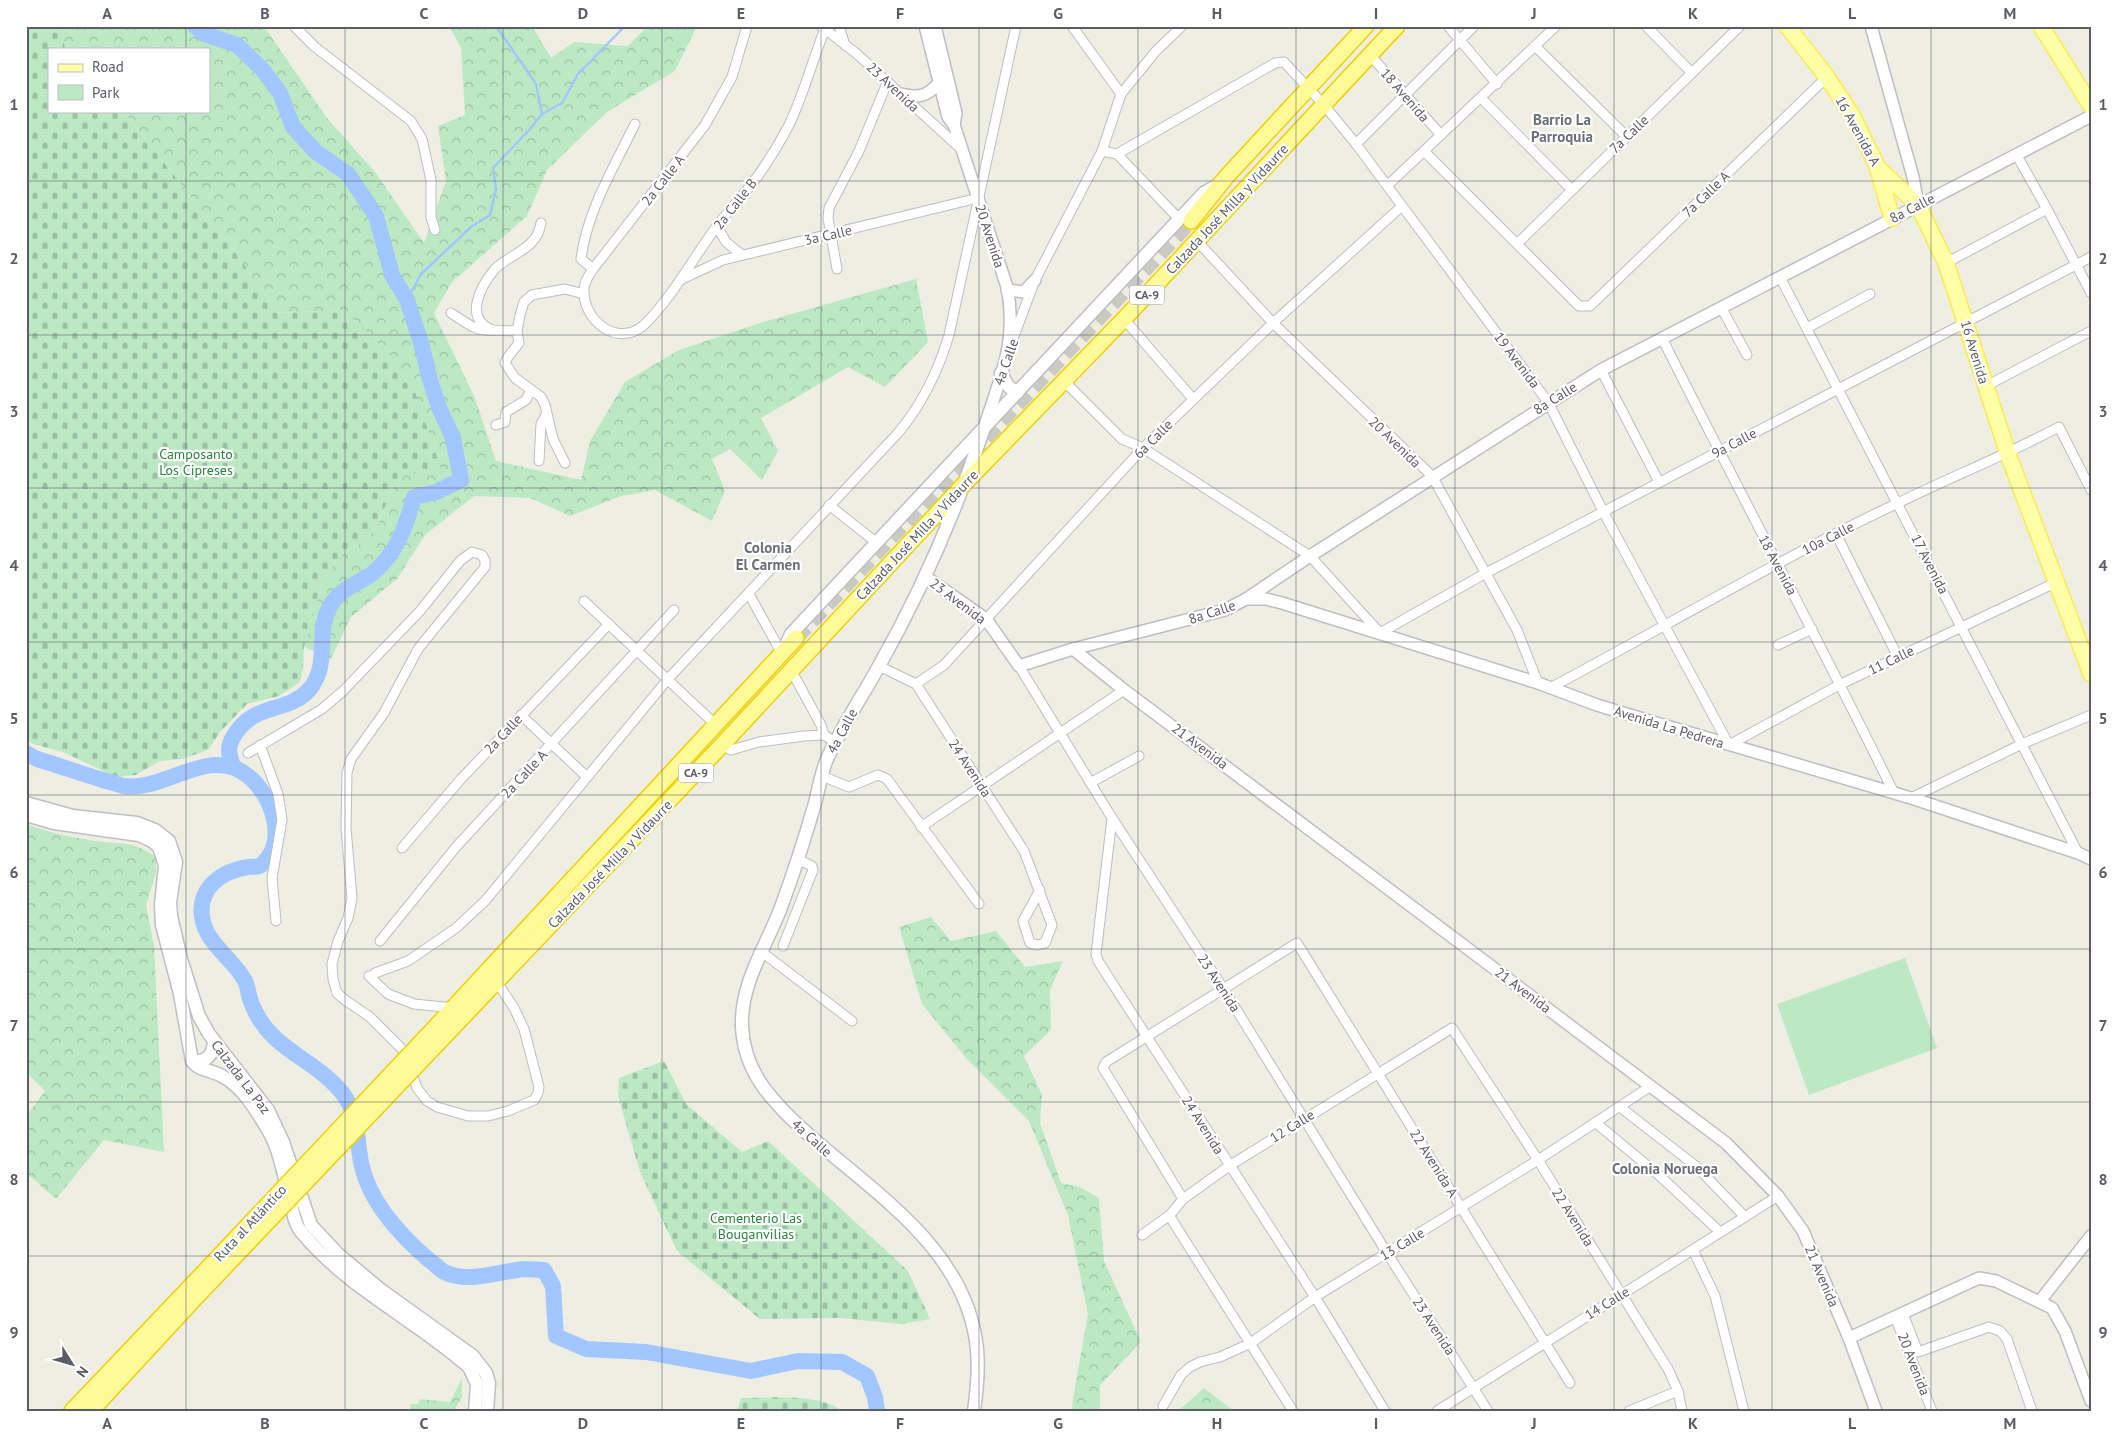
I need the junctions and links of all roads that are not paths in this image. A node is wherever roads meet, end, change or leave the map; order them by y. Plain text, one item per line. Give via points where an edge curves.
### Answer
1 (294, 26) edge
2 (747, 26) edge
3 (839, 26) edge
4 (925, 26) edge
5 (935, 26) edge
6 (1016, 26) edge
7 (1072, 26) edge
8 (1182, 26) edge
9 (1397, 26) edge
10 (1448, 26) edge
11 (1474, 26) edge
12 (1556, 26) edge
13 (1646, 26) edge
14 (1740, 26) edge
15 (1787, 26) edge
16 (1871, 26) edge
17 (2041, 26) edge
18 (823, 28) edge
19 (1363, 30) edge
20 (1461, 40) junction
21 (845, 45) junction
22 (1536, 46) junction
23 (1370, 55) junction
24 (1692, 73) junction
25 (1826, 78) junction
26 (887, 83) junction
27 (939, 83) junction
28 (1497, 84) junction
29 (1308, 88) junction
30 (901, 94) junction
31 (1121, 94) junction
32 (1404, 95) junction
33 (1480, 98) junction
34 (1324, 105) junction
35 (2091, 106) edge
36 (2091, 116) edge
37 (635, 124) dead end
38 (954, 125) junction
39 (1441, 135) junction
40 (1627, 137) junction
41 (1356, 144) junction
42 (962, 150) junction
43 (1102, 151) junction
44 (1281, 151) junction
45 (1424, 151) junction
46 (1117, 154) junction
47 (2016, 154) junction
48 (1878, 168) junction
49 (1388, 185) junction
50 (1572, 190) junction
51 (978, 198) junction
52 (1918, 205) junction
53 (1402, 206) junction
54 (2047, 209) junction
55 (1892, 218) junction
56 (1185, 220) junction
57 (540, 223) dead end
58 (717, 226) junction
59 (435, 230) dead end
60 (832, 234) junction
61 (1197, 241) junction
62 (1518, 243) junction
63 (742, 255) junction
64 (2091, 257) edge
65 (1946, 263) junction
66 (2076, 264) junction
67 (593, 269) junction
68 (837, 269) dead end
69 (1780, 277) junction
70 (680, 280) junction
71 (1035, 280) junction
72 (1007, 290) junction
73 (2091, 293) edge
74 (584, 294) junction
75 (1870, 294) dead end
76 (1721, 307) junction
77 (451, 313) dead end
78 (1124, 319) junction
79 (1965, 321) junction
80 (1273, 323) junction
81 (1807, 328) junction
82 (493, 330) junction
83 (517, 331) junction
84 (2091, 331) edge
85 (1662, 338) junction
86 (1009, 349) junction
87 (1747, 355) dead end
88 (1601, 370) junction
89 (1001, 373) junction
90 (1064, 381) junction
91 (1986, 386) junction
92 (1838, 389) junction
93 (531, 390) junction
94 (1017, 393) junction
95 (1193, 399) junction
96 (1548, 402) junction
97 (546, 415) junction
98 (496, 425) dead end
99 (984, 428) junction
100 (1143, 448) junction
101 (1718, 451) junction
102 (2008, 454) junction
103 (539, 461) dead end
104 (565, 463) dead end
105 (1432, 476) junction
106 (966, 482) junction
107 (1659, 482) junction
108 (2091, 490) edge
109 (1898, 502) junction
110 (829, 505) junction
111 (1604, 513) junction
112 (1836, 534) junction
113 (877, 543) junction
114 (1310, 556) junction
115 (1778, 564) junction
116 (1486, 573) junction
117 (926, 577) junction
118 (2057, 582) junction
119 (749, 594) junction
120 (1246, 600) junction
121 (584, 601) dead end
122 (674, 610) dead end
123 (986, 618) junction
124 (609, 624) junction
125 (1961, 625) junction
126 (1665, 627) junction
127 (1812, 629) junction
128 (1380, 633) junction
129 (796, 638) tunnel mouth
130 (1778, 645) dead end
131 (1073, 649) junction
132 (636, 652) junction
133 (783, 652) junction
134 (1898, 657) junction
135 (879, 666) junction
136 (1019, 666) junction
137 (791, 670) junction
138 (2091, 674) edge
139 (668, 679) junction
140 (1538, 682) junction
141 (916, 684) junction
142 (1841, 684) junction
143 (1550, 688) junction
144 (1124, 690) junction
145 (521, 715) junction
146 (2091, 715) edge
147 (716, 725) junction
148 (1060, 734) junction
149 (824, 735) junction
150 (835, 742) junction
151 (1729, 744) junction
152 (2022, 744) junction
153 (552, 745) junction
154 (260, 746) junction
155 (722, 746) junction
156 (248, 754) dead end
157 (1139, 756) dead end
158 (822, 776) junction
159 (587, 778) junction
160 (1090, 783) junction
161 (981, 785) junction
162 (1894, 793) junction
163 (1911, 798) junction
164 (26, 803) edge
165 (26, 815) edge
166 (1112, 818) junction
167 (921, 827) junction
168 (402, 848) dead end
169 (2078, 853) junction
170 (797, 859) junction
171 (2091, 859) edge
172 (1040, 890) junction
173 (979, 904) dead end
174 (276, 921) dead end
175 (380, 941) dead end
176 (783, 946) dead end
177 (762, 952) junction
178 (497, 982) junction
179 (1223, 988) junction
180 (454, 1008) junction
181 (852, 1021) dead end
182 (1452, 1028) joint
183 (1147, 1036) junction
184 (433, 1040) junction
185 (214, 1041) junction
186 (192, 1061) junction
187 (1378, 1073) junction
188 (1651, 1086) junction
189 (1620, 1107) junction
190 (1304, 1119) junction
191 (1596, 1123) junction
192 (1538, 1160) junction
193 (1229, 1166) junction
194 (1778, 1196) junction
195 (1183, 1199) junction
196 (1462, 1207) junction
197 (1170, 1215) junction
198 (1745, 1216) junction
199 (1720, 1232) junction
200 (1142, 1235) dead end
201 (2091, 1236) edge
202 (1693, 1250) junction
203 (1387, 1253) junction
204 (194, 1291) junction
205 (1621, 1294) junction
206 (1314, 1297) junction
207 (2040, 1301) junction
208 (1899, 1316) junction
209 (1849, 1338) junction
210 (1546, 1342) junction
211 (1251, 1343) junction
212 (478, 1370) junction
213 (2087, 1378) edge
214 (1570, 1383) dead end
215 (1474, 1387) junction
216 (1678, 1391) junction
217 (2091, 1400) edge
218 (1163, 1406) dead end
219 (72, 1411) edge
220 (90, 1411) edge
221 (475, 1411) edge
222 (487, 1411) edge
223 (974, 1411) edge
224 (1293, 1411) edge
225 (1385, 1411) edge
226 (1437, 1411) edge
227 (1488, 1411) edge
228 (1629, 1411) edge
229 (1682, 1411) edge
230 (1744, 1411) edge
231 (1876, 1411) edge
232 (1932, 1411) edge
233 (2032, 1411) edge

1 - 59 street via 315,48 411,121 422,139 426,157
2 - 67 street, 2a Calle A via 732,77 706,125
3 - 21 street
4 - 27 street, 20 Avenida
5 - 38 street, 20 Avenida via 956,113
6 - 51 street
7 - 31 street
8 - 31 street, 4a Calle via 1156,51
9 - 23 highway, Calzada José Milla y Vidaurre / CA-9
10 - 20 street
11 - 20 street
12 - 22 street
13 - 24 street
14 - 24 street, 7a Calle
15 - 25 main road, 16 Avenida A
16 - 52 street, 16 Avenida
17 - 35 main road
18 - 21 street, 23 Avenida
18 - 58 street, 2a Calle B via 788,126 750,186
19 - 29 highway, Calzada José Milla y Vidaurre / CA-9
19 - 34 highway via 1356,48 1322,84
20 - 28 street
20 - 32 street
21 - 26 street, 23 Avenida
22 - 28 street
22 - 40 street
23 - 32 street, 18 Avenida
23 - 34 highway, Calzada José Milla y Vidaurre / CA-9
24 - 40 street, 7a Calle
25 - 48 main road, 16 Avenida A via 1852,115
25 - 62 street, 7a Calle A via 1590,306 1579,306
26 - 30 street, 23 Avenida
26 - 60 street via 859,151 831,202 828,214
27 - 30 street via 929,93 915,97
27 - 38 street, 20 Avenida via 948,117
28 - 33 street
29 - 34 street, 19 Avenida
29 - 44 highway via 1309,110 1283,138
29 - 46 street, 19 Avenida via 1284,62 1275,63
29 - 56 highway, Calzada José Milla y Vidaurre / CA-9
30 - 42 street, 23 Avenida
31 - 43 street, 4a Calle
32 - 39 street, 18 Avenida
32 - 41 street
33 - 39 street
33 - 50 street
34 - 41 street, 19 Avenida
34 - 44 highway, Calzada José Milla y Vidaurre / CA-9
36 - 47 street, 8a Calle
37 - 67 street via 587,228 580,259
38 - 42 street, 20 Avenida
39 - 45 street
40 - 50 street, 7a Calle
41 - 49 street, 19 Avenida
42 - 51 street, 20 Avenida
43 - 46 street
43 - 71 street, 4a Calle
44 - 61 highway, Calzada José Milla y Vidaurre / CA-9
45 - 49 street
45 - 62 street
46 - 56 street
47 - 52 street, 8a Calle
47 - 54 street
48 - 52 main road, 16 Avenida A
48 - 55 main road
49 - 53 street, 19 Avenida
50 - 62 street, 7a Calle
51 - 60 street, 3a Calle
51 - 72 street, 20 Avenida
51 - 110 street via 949,334 931,384 912,416
52 - 55 street, 8a Calle
52 - 65 main road, 16 Avenida
53 - 80 street, 6a Calle
53 - 96 street, 19 Avenida
54 - 65 street
54 - 66 street
55 - 69 street, 8a Calle
56 - 94 main road, Calzada José Milla y Vidaurre / CA-9
57 - 82 street via 539,234 494,270 477,298 478,318
58 - 63 street via 726,242
58 - 70 street, 2a Calle B
60 - 63 street, 3a Calle
60 - 68 street
61 - 78 highway, Calzada José Milla y Vidaurre / CA-9
61 - 80 street, 20 Avenida
63 - 70 street, 3a Calle
64 - 66 street, 9a Calle
65 - 79 main road, 16 Avenida
66 - 73 street
66 - 79 street, 9a Calle
67 - 74 street, 2a Calle A
69 - 76 street, 8a Calle
69 - 81 street, 17 Avenida
70 - 74 street, 2a Calle B via 646,323 630,334 615,333 600,326 591,315
71 - 72 street via 1024,292
71 - 86 street, 4a Calle
72 - 86 street, 20 Avenida via 1011,308
74 - 83 street via 565,289 532,295 524,302
75 - 81 street
76 - 85 street, 8a Calle
76 - 87 street
77 - 82 street via 484,332
78 - 90 highway, Calzada José Milla y Vidaurre / CA-9
78 - 95 street
79 - 91 main road, 16 Avenida
79 - 92 street, 9a Calle
80 - 95 street, 6a Calle
80 - 105 street, 20 Avenida
81 - 92 street, 17 Avenida
82 - 83 street
83 - 93 street via 518,343 505,364 515,378
84 - 91 street
85 - 88 street, 8a Calle
85 - 101 street, 18 Avenida
86 - 89 street, 4a Calle
88 - 96 street, 8a Calle
88 - 107 street
89 - 94 main road via 1008,386
89 - 99 street, 4a Calle
90 - 100 street via 1122,439
90 - 106 highway, Calzada José Milla y Vidaurre / CA-9
91 - 102 main road, 16 Avenida
92 - 101 street, 9a Calle
92 - 109 street, 17 Avenida
93 - 97 street via 541,398
93 - 98 street via 526,400 506,412 505,422
94 - 99 main road, Calzada José Milla y Vidaurre / CA-9
95 - 100 street, 6a Calle
96 - 105 street, 8a Calle
96 - 111 street, 19 Avenida
97 - 103 street via 541,424
97 - 104 street
99 - 106 main road, 4a Calle
99 - 113 main road, Calzada José Milla y Vidaurre / CA-9
100 - 114 street
100 - 123 street, 6a Calle
101 - 107 street, 9a Calle
101 - 115 street, 18 Avenida
102 - 108 street, 10a Calle via 2059,427
102 - 109 street, 10a Calle
102 - 118 main road, 16 Avenida
105 - 114 street, 8a Calle
105 - 116 street, 20 Avenida
106 - 117 main road, 4a Calle
106 - 137 highway, Calzada José Milla y Vidaurre / CA-9
107 - 111 street, 9a Calle
109 - 112 street, 10a Calle
109 - 125 street, 17 Avenida
110 - 113 street
110 - 119 street
111 - 116 street, 9a Calle
111 - 126 street, 19 Avenida
112 - 115 street, 10a Calle
112 - 134 street
113 - 133 main road, Calzada José Milla y Vidaurre / CA-9 via 791,634
114 - 120 street, 8a Calle
114 - 128 street
115 - 126 street, 10a Calle
115 - 127 street, 18 Avenida
116 - 128 street, 9a Calle
116 - 140 street, 20 Avenida via 1517,630
117 - 123 street, 23 Avenida
117 - 135 main road, 4a Calle
118 - 125 street, 11 Calle
118 - 138 main road, 16 Avenida
119 - 133 street
119 - 139 street
120 - 128 street, Avenida La Pedrera via 1266,599
120 - 131 street, 8a Calle via 1225,610
121 - 124 street
122 - 132 street, 2a Calle A
123 - 136 street, 23 Avenida
123 - 141 street, 6a Calle via 944,665
124 - 132 street
124 - 145 street, 2a Calle
125 - 134 street, 11 Calle
125 - 152 street, 17 Avenida
126 - 143 street, 10a Calle
126 - 151 street, 19 Avenida
127 - 130 street
127 - 142 street, 18 Avenida
128 - 140 street, Avenida La Pedrera
129 - 133 highway, Calzada José Milla y Vidaurre / CA-9
131 - 136 street, 8a Calle
131 - 144 street, 21 Avenida
132 - 139 street
132 - 153 street, 2a Calle A
133 - 147 highway, Calzada José Milla y Vidaurre / CA-9
134 - 142 street, 11 Calle
135 - 141 street
135 - 150 main road, 4a Calle
136 - 148 street, 23 Avenida
137 - 149 street
137 - 155 highway, Calzada José Milla y Vidaurre / CA-9
139 - 147 street
139 - 159 street
140 - 143 street, Avenida La Pedrera
141 - 161 street, 24 Avenida
142 - 151 street, 11 Calle
142 - 162 street, 18 Avenida
143 - 151 street, Avenida La Pedrera
144 - 148 street
144 - 188 street, 21 Avenida
145 - 153 street
145 - 168 street, 2a Calle
146 - 152 street
147 - 180 highway, Calzada José Milla y Vidaurre / CA-9
148 - 160 street, 23 Avenida
148 - 161 street
149 - 150 street
149 - 155 street via 759,742 731,750
150 - 158 main road, 4a Calle
151 - 162 street, Avenida La Pedrera
152 - 163 street
152 - 169 street, 17 Avenida
153 - 159 street
153 - 175 street, 2a Calle A via 456,847
154 - 156 street
154 - 174 street via 278,794 282,820 272,878
154 - 178 street via 322,709 343,691 420,611 460,560 472,552 482,555 484,567 418,649 384,714 352,759 347,773 346,828 352,898 332,964 337,993 370,1017 404,1051 417,1088 427,1101 468,1116 508,1111 534,1100 538,1093 524,1029
155 - 178 highway, Calzada José Milla y Vidaurre / CA-9
157 - 160 street
158 - 167 street via 850,787 878,776 887,779
158 - 170 main road, 4a Calle
159 - 180 street via 485,901 456,928 408,960 372,974 388,994 414,1004
160 - 166 street, 23 Avenida
161 - 167 street
161 - 172 street, 24 Avenida via 1024,851
162 - 163 street, Avenida La Pedrera
163 - 169 street, Avenida La Pedrera
164 - 185 main road, Calzada La Paz via 73,816 137,823 155,830 168,841 176,862 170,902 173,927 198,1011
165 - 186 main road, Calzada La Paz via 54,823 139,834 159,847 164,865 162,925 180,994
166 - 179 street, 23 Avenida
166 - 183 street, 24 Avenida via 1096,954
167 - 173 street
169 - 171 street, Avenida La Pedrera
170 - 176 street via 812,866 813,870
170 - 177 main road, 4a Calle
172 - 172 street, 24 Avenida via 1023,921 1030,943 1037,945 1045,942 1052,925
177 - 181 street
177 - 223 main road, 4a Calle via 748,986 742,1013 743,1042 749,1065 768,1095 787,1116 902,1216 943,1258 962,1292 973,1324 978,1380
178 - 184 highway, Calzada José Milla y Vidaurre / CA-9
179 - 183 street
179 - 187 street, 22 Avenida A via 1297,943
179 - 190 street, 23 Avenida
180 - 184 highway, Calzada José Milla y Vidaurre / CA-9
182 - 187 street, 12 Calle
182 - 192 street, 22 Avenida
183 - 193 street, 24 Avenida
183 - 195 street via 1106,1062 1103,1068
184 - 204 highway, Ruta al Atlántico, bridge
185 - 186 main road via 209,1057
185 - 212 main road, Calzada La Paz via 268,1110 278,1128 314,1230 369,1281 467,1350
186 - 212 main road, Calzada La Paz via 231,1082 258,1112 274,1143 295,1219 304,1236 356,1283
187 - 190 street, 12 Calle
187 - 196 street, 22 Avenida A
188 - 189 street, 13 Calle
188 - 194 street, 21 Avenida via 1726,1143
189 - 191 street, 13 Calle
189 - 198 street via 1697,1168
190 - 193 street, 12 Calle
190 - 203 street, 23 Avenida
191 - 192 street, 13 Calle
191 - 199 street
192 - 196 street, 13 Calle
192 - 205 street, 22 Avenida
193 - 195 street, 12 Calle
193 - 206 street, 24 Avenida
194 - 198 street, 14 Calle
194 - 209 street, 21 Avenida via 1803,1231
195 - 197 street, 12 Calle
196 - 203 street, 13 Calle
196 - 210 street, 22 Avenida A
197 - 200 street, 12 Calle
197 - 211 street
198 - 199 street, 14 Calle
199 - 202 street, 14 Calle
201 - 207 street
202 - 205 street, 14 Calle
202 - 230 street via 1715,1296
203 - 206 street, 13 Calle
203 - 215 street, 23 Avenida
204 - 219 highway, Ruta al Atlántico
204 - 220 highway, Ruta al Atlántico
205 - 210 street, 14 Calle
205 - 216 street, 22 Avenida via 1668,1369
206 - 211 street, 13 Calle
206 - 225 street, 24 Avenida
207 - 208 street via 1996,1281 1979,1278
207 - 213 street via 2052,1308 2059,1319
208 - 209 street
208 - 232 street, 20 Avenida
208 - 233 street, 20 Avenida via 1918,1352 1989,1327 2000,1331 2007,1339
209 - 231 street, 21 Avenida
210 - 214 street, 22 Avenida A
210 - 215 street, 14 Calle
211 - 218 street, 13 Calle via 1190,1367 1181,1375
211 - 224 street
212 - 221 main road
212 - 222 main road via 489,1383
213 - 217 street
215 - 226 street, 14 Calle
215 - 227 street, 23 Avenida
216 - 228 street
216 - 229 street, 22 Avenida

